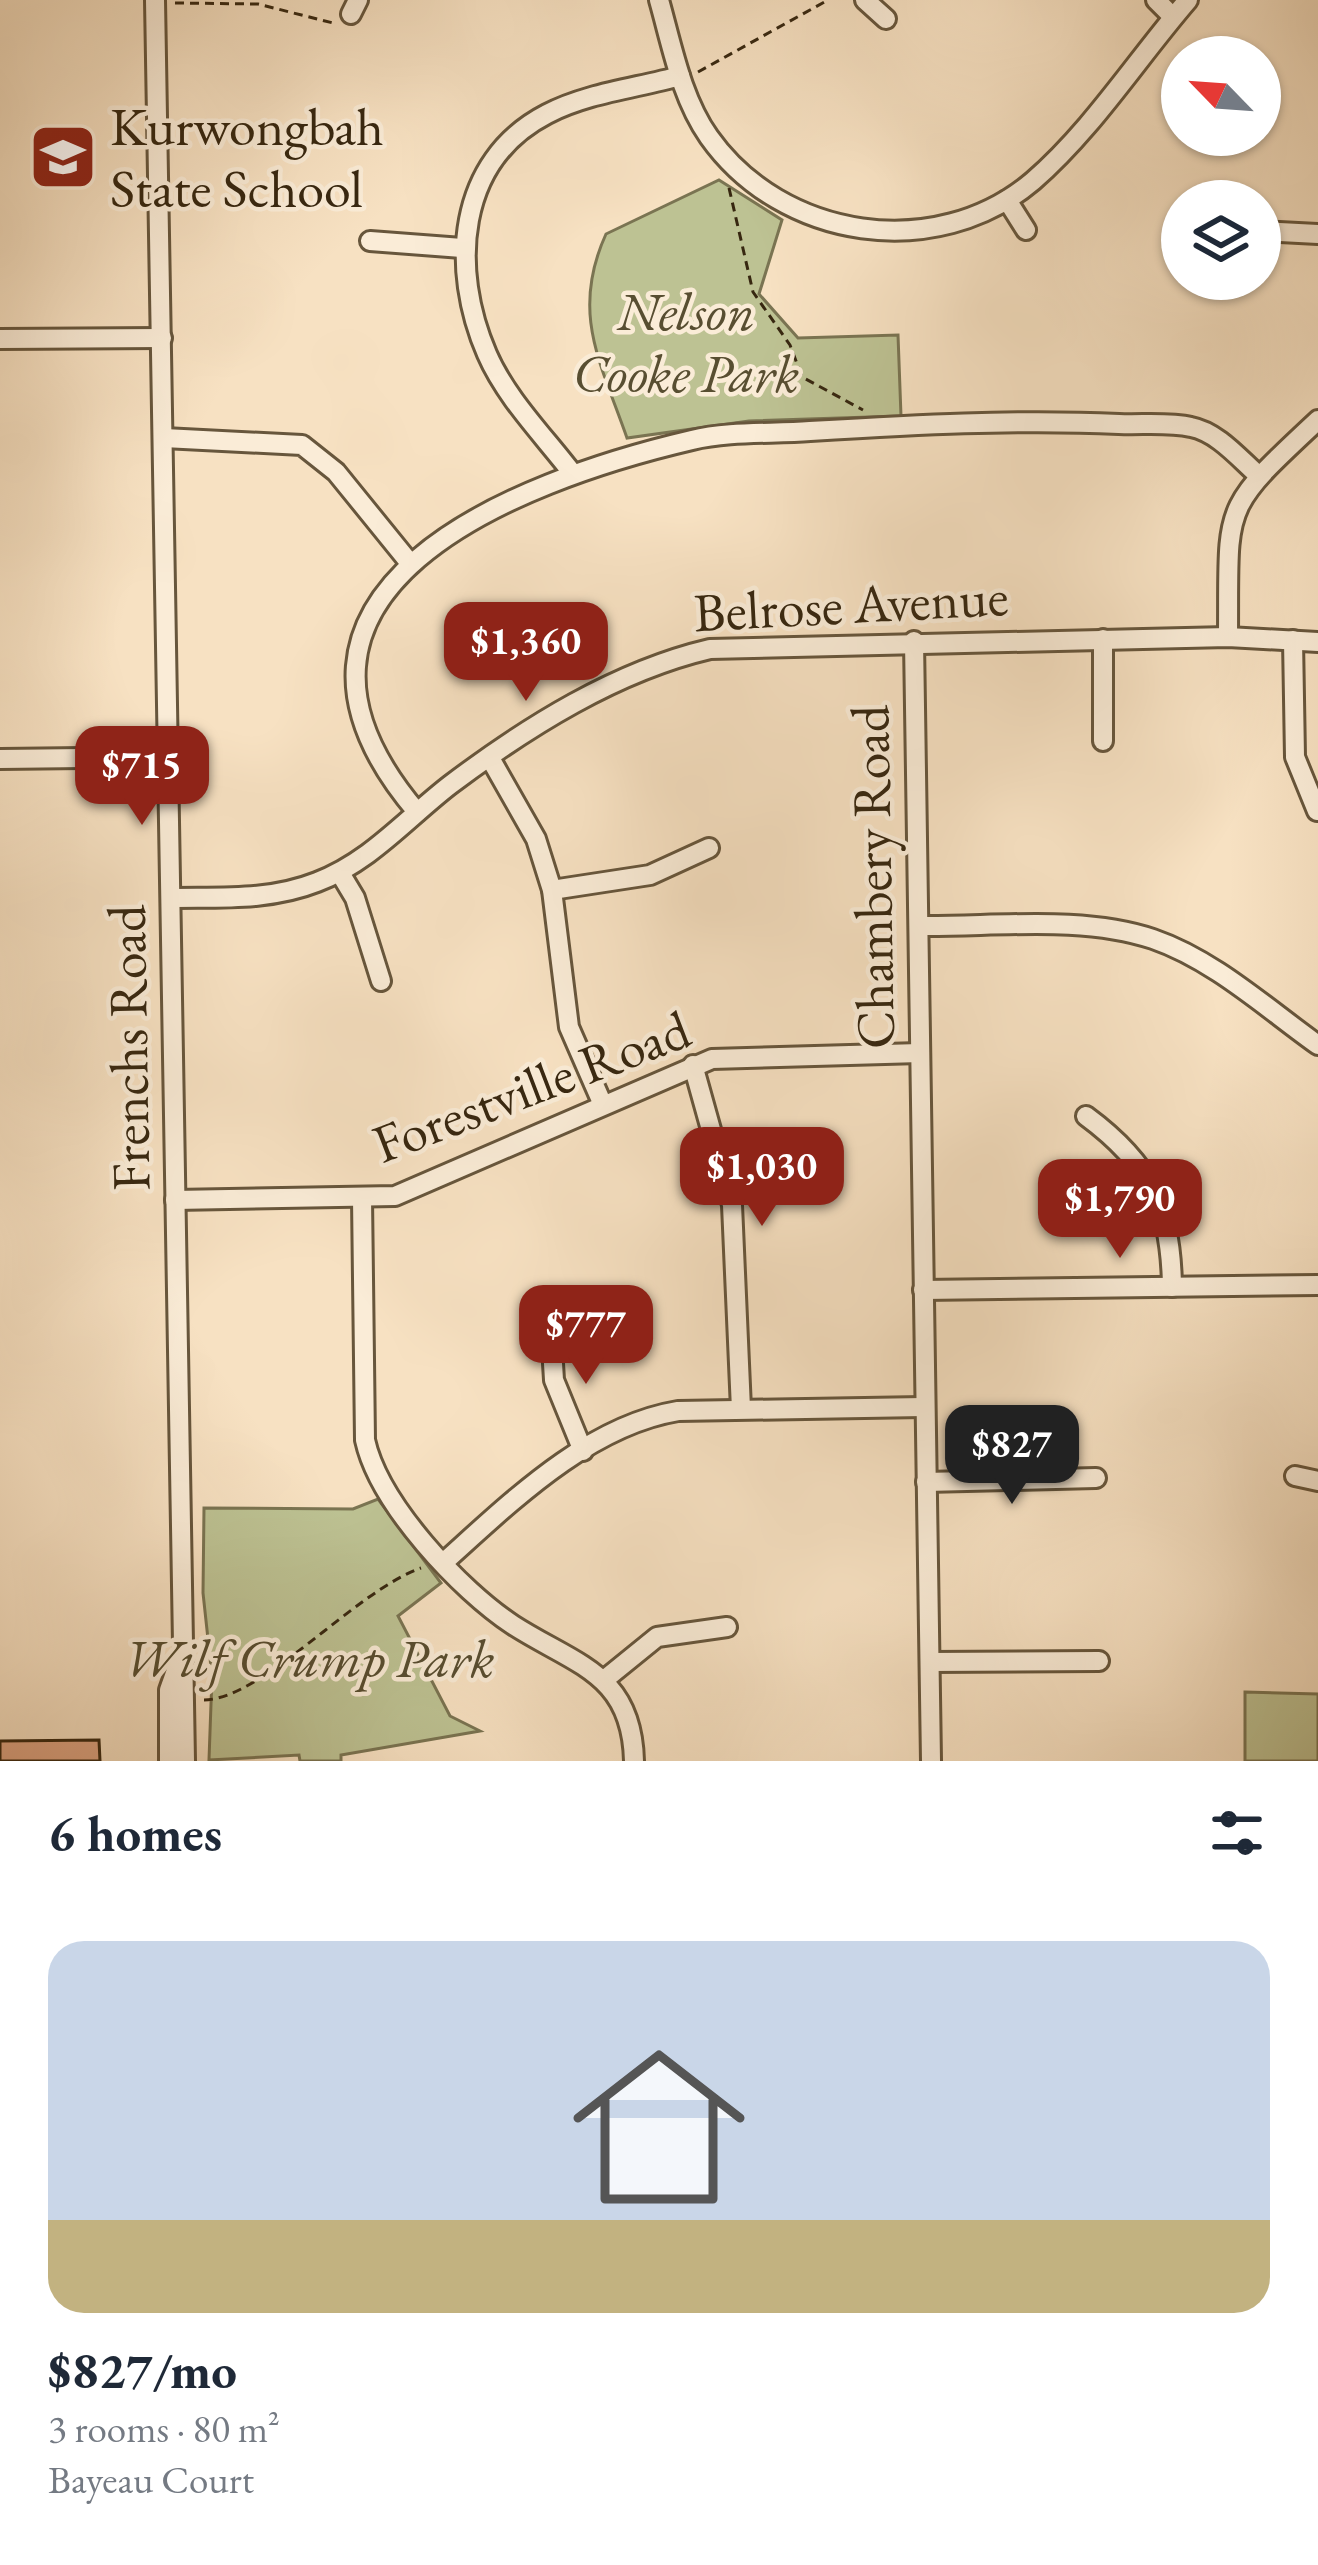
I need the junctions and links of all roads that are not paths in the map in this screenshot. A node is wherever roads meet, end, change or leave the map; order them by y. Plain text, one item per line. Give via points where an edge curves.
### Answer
1 (659, 0) edge
2 (865, 0) edge
3 (1156, 0) edge
4 (1188, 0) edge
5 (165, 2) edge
6 (1173, 17) junction
7 (886, 20) dead end
8 (680, 76) junction
9 (1007, 200) junction
10 (1026, 230) dead end
11 (1281, 232) edge
12 (1318, 234) edge
13 (370, 242) dead end
14 (462, 248) junction
15 (162, 338) junction
16 (0, 339) edge
17 (1318, 420) edge
18 (164, 438) junction
19 (573, 474) junction
20 (1257, 474) junction
21 (409, 562) junction
22 (1228, 637) junction
23 (1103, 639) junction
24 (1293, 640) junction
25 (914, 641) junction
26 (1318, 642) edge
27 (1103, 741) dead end
28 (168, 757) junction
29 (490, 758) junction
30 (0, 760) edge
31 (417, 812) junction
32 (1317, 812) edge
33 (709, 848) dead end
34 (340, 873) junction
35 (552, 890) junction
36 (171, 898) junction
37 (920, 926) junction
38 (381, 981) dead end
39 (1318, 1046) edge
40 (920, 1053) junction
41 (693, 1065) junction
42 (603, 1105) junction
43 (1086, 1116) dead end
44 (362, 1198) junction
45 (175, 1200) junction
46 (1318, 1285) edge
47 (1172, 1287) junction
48 (922, 1290) junction
49 (551, 1330) dead end
50 (923, 1407) junction
51 (741, 1409) junction
52 (583, 1451) junction
53 (1295, 1475) dead end
54 (1096, 1478) dead end
55 (1318, 1481) edge
56 (926, 1483) junction
57 (443, 1563) junction
58 (727, 1628) dead end
59 (1099, 1661) dead end
60 (179, 1662) junction
61 (930, 1662) junction
62 (604, 1680) junction
63 (169, 1761) edge
64 (185, 1761) edge
65 (634, 1761) edge
66 (931, 1761) edge

1 - 8 street
2 - 7 street
3 - 6 street
4 - 6 street
5 - 15 street, Frenchs Road
6 - 9 street via 1062,152
8 - 9 street via 697,119 741,172 794,209 868,230 946,225
8 - 14 street via 552,111 510,139 481,181
9 - 10 street
11 - 12 street
13 - 14 street
14 - 19 street via 488,356
15 - 16 street
15 - 18 street, Frenchs Road
17 - 20 street
18 - 21 street via 302,445 336,472
18 - 28 street, Frenchs Road
19 - 20 street via 696,439 1084,422 1192,427
19 - 21 street via 512,499
20 - 22 street via 1231,520
21 - 31 street via 365,626 357,684 366,732
22 - 23 street, Belrose Avenue
22 - 24 street, Belrose Avenue
23 - 25 street, Belrose Avenue
23 - 27 street
24 - 26 street, Belrose Avenue
24 - 32 street via 1294,757
25 - 29 street, Belrose Avenue via 746,645 675,657 599,690
25 - 37 street, Chambery Road
28 - 30 street
28 - 36 street, Frenchs Road
29 - 31 street, Belrose Avenue
29 - 35 street via 536,839
31 - 34 street, Belrose Avenue
33 - 35 street via 650,875
34 - 36 street, Belrose Avenue via 260,897
34 - 38 street
35 - 42 street via 569,1027
36 - 45 street, Frenchs Road
37 - 39 street via 1085,928 1154,940 1213,970
37 - 40 street, Chambery Road
40 - 41 street, Forestville Road
40 - 48 street, Chambery Road
41 - 42 street, Forestville Road
41 - 51 street via 732,1204
42 - 44 street, Forestville Road via 417,1190
43 - 47 street via 1131,1155 1160,1198
44 - 45 street, Forestville Road
44 - 57 street via 364,1440 386,1490
45 - 60 street, Frenchs Road
46 - 47 street
47 - 48 street
48 - 50 street, Chambery Road
49 - 52 street via 554,1380
50 - 51 street
50 - 56 street, Chambery Road
51 - 52 street via 658,1414
52 - 57 street
53 - 55 street
54 - 56 street
56 - 61 street, Chambery Road
57 - 62 street via 504,1619
58 - 62 street via 657,1636
59 - 61 street
60 - 63 street, Frenchs Road via 169,1690
60 - 64 street, Frenchs Road via 187,1686
61 - 66 street, Chambery Road
62 - 65 street via 630,1724

